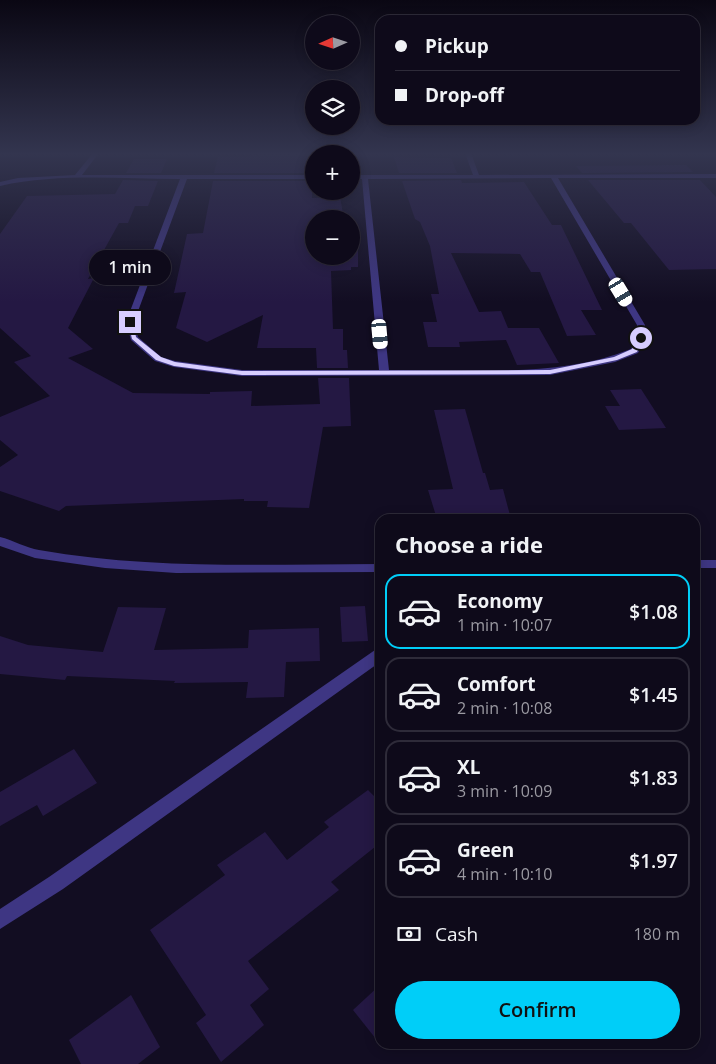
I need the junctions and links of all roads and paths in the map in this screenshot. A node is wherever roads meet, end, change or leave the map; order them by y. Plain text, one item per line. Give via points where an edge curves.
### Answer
1 (175, 203) edge
2 (367, 203) edge
3 (568, 203) edge
4 (384, 373) junction
5 (0, 541) edge
6 (700, 564) edge
7 (716, 564) edge
8 (375, 568) edge
9 (375, 658) edge
10 (0, 920) edge

1 - 4 street via 130,322 134,338 158,359 242,373
2 - 4 street
3 - 4 street via 641,325 641,338 635,351 615,359 550,372
5 - 8 street via 35,554 105,564 176,569
6 - 7 street
9 - 10 street

